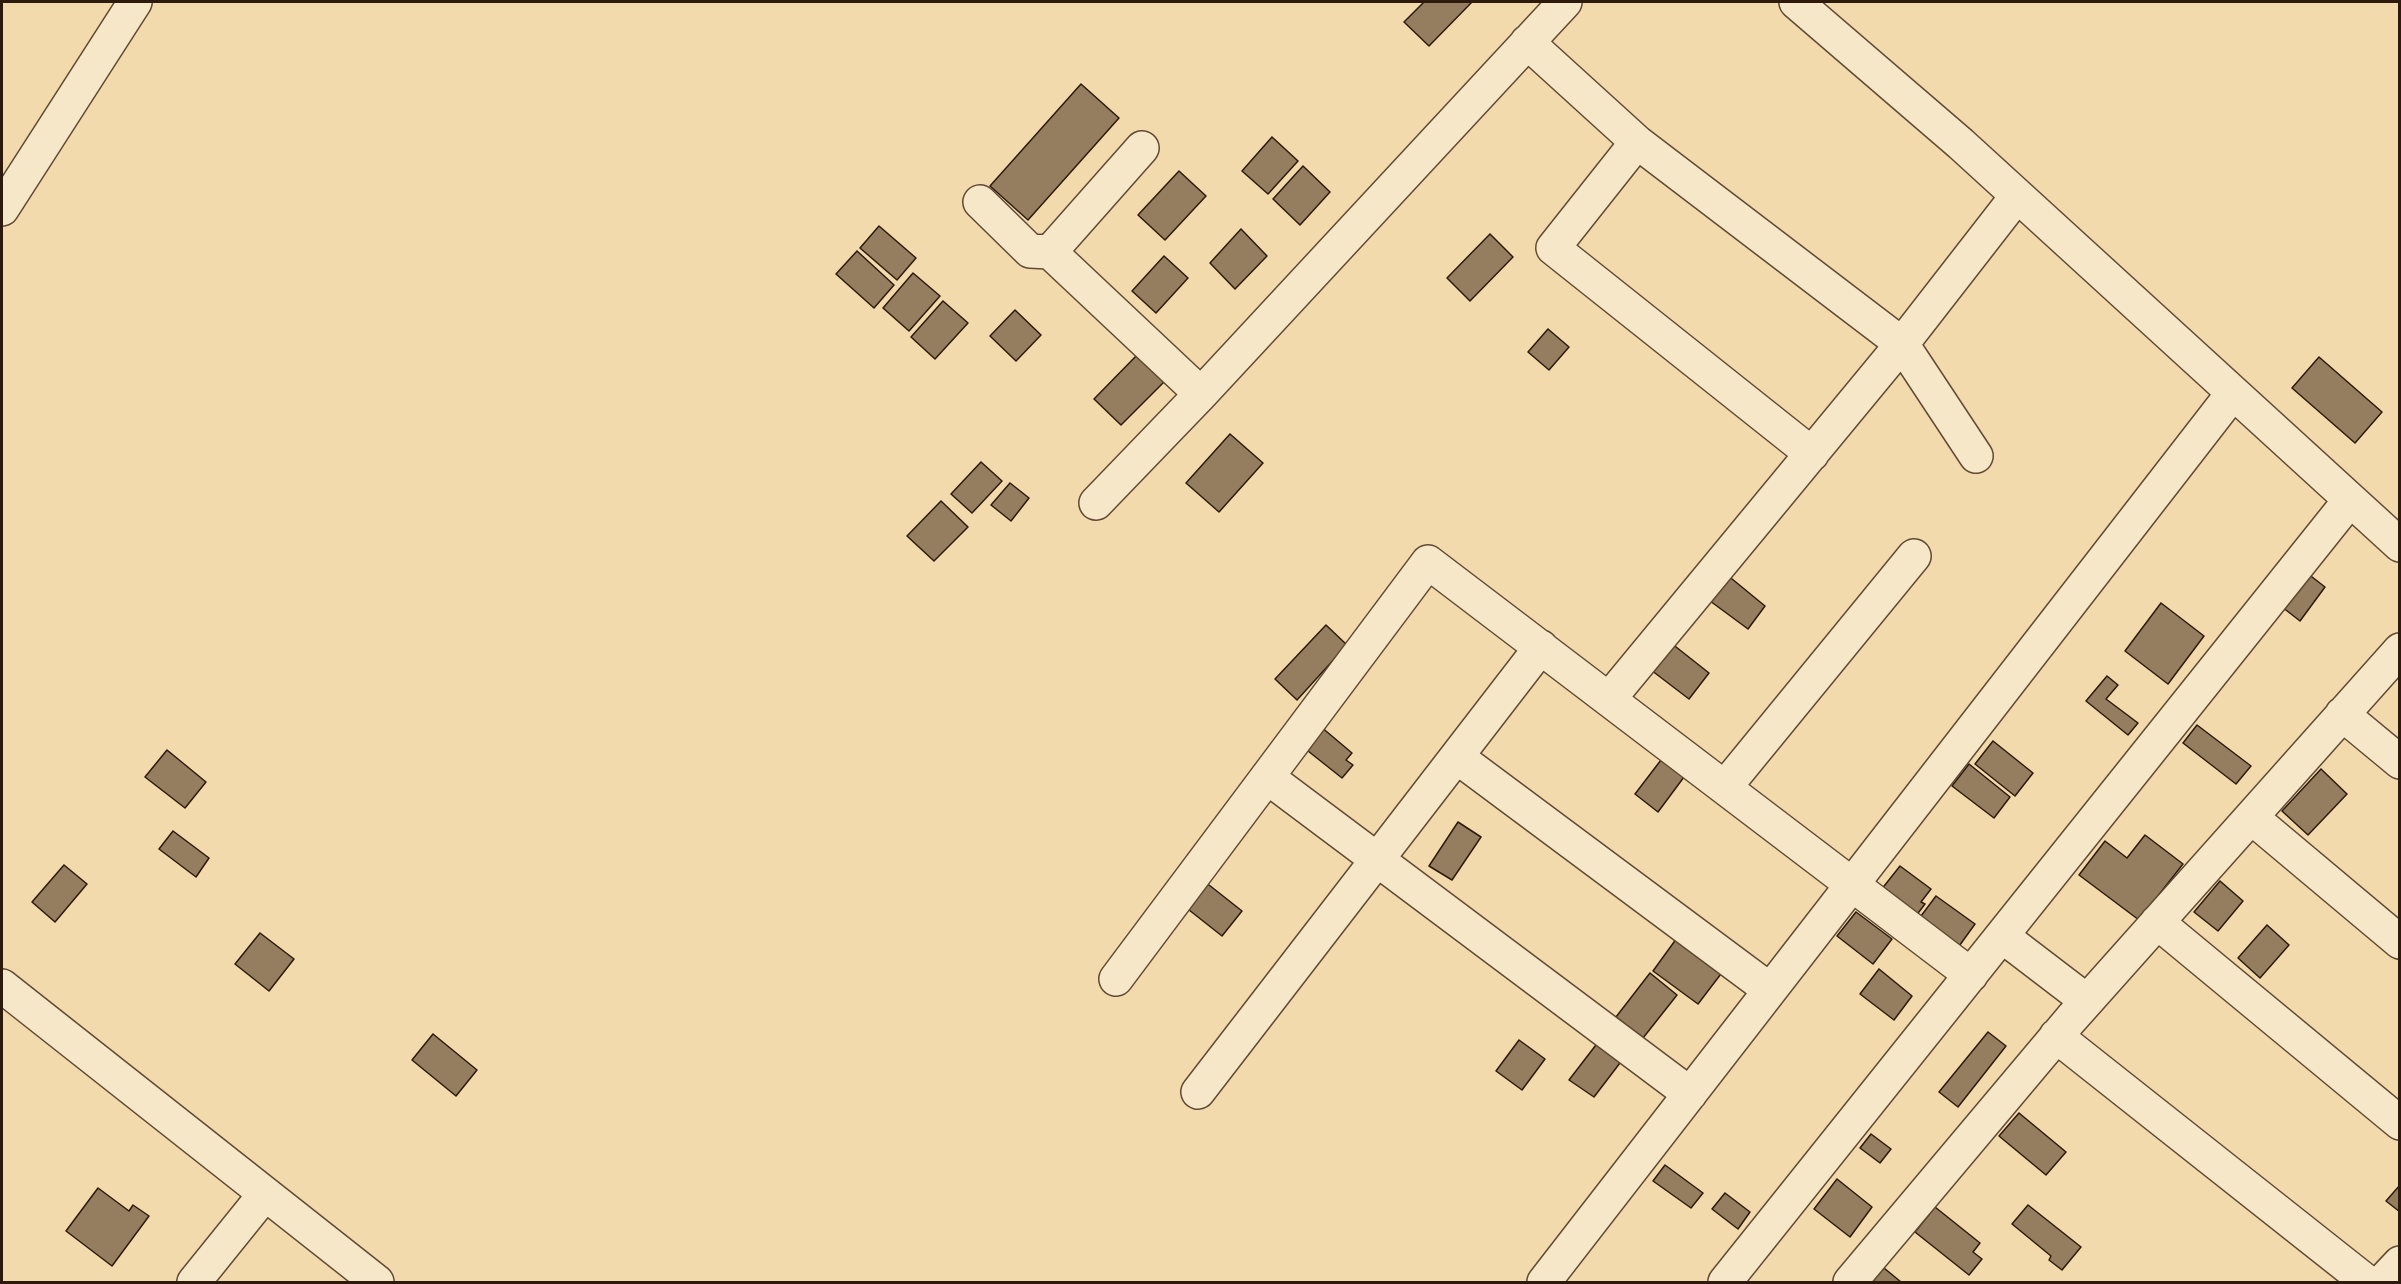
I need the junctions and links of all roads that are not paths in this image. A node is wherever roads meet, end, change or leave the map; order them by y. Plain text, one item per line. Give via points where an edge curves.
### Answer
1 (135, 2) edge
2 (1796, 2) edge
3 (1561, 3) edge
4 (1527, 42) junction
5 (1637, 142) junction
6 (1142, 148) dead end
7 (2017, 196) junction
8 (980, 202) dead end
9 (2, 209) edge
10 (1050, 252) junction
11 (1902, 344) junction
12 (2232, 393) junction
13 (1201, 394) junction
14 (1812, 454) junction
15 (1976, 456) dead end
16 (2350, 500) junction
17 (1096, 503) dead end
18 (2400, 545) edge
19 (1914, 556) dead end
20 (1541, 647) junction
21 (2400, 650) edge
22 (1609, 699) junction
23 (2342, 714) junction
24 (1457, 757) junction
25 (2400, 762) edge
26 (1267, 777) junction
27 (1725, 787) junction
28 (2250, 817) junction
29 (1377, 860) junction
30 (1852, 884) junction
31 (2157, 922) junction
32 (2002, 936) junction
33 (2400, 942) edge
34 (1971, 975) junction
35 (1116, 979) dead end
36 (2, 986) edge
37 (1770, 990) junction
38 (2087, 1000) junction
39 (2056, 1036) junction
40 (1198, 1092) dead end
41 (1690, 1094) junction
42 (2400, 1123) edge
43 (265, 1194) junction
44 (2400, 1263) edge
45 (194, 1282) edge
46 (377, 1282) edge
47 (1544, 1282) edge
48 (1725, 1282) edge
49 (1850, 1282) edge
50 (2367, 1282) edge
51 (2382, 1282) edge

1 - 9 street
2 - 7 street
3 - 4 street
4 - 5 street
4 - 13 street
5 - 11 street
5 - 14 street via 1552,248
6 - 10 street
7 - 11 street
7 - 12 street
8 - 10 street via 1030,251
10 - 13 street
11 - 14 street
11 - 15 street
12 - 16 street
12 - 30 street
13 - 17 street
14 - 22 street
16 - 18 street
16 - 32 street
19 - 27 street
20 - 22 street
20 - 24 street
20 - 26 street via 1428,562
21 - 23 street
22 - 27 street
23 - 25 street
23 - 28 street
24 - 29 street
24 - 37 street
26 - 29 street
26 - 35 street
27 - 30 street
28 - 31 street
28 - 33 street
29 - 40 street
29 - 41 street
30 - 34 street
30 - 37 street
31 - 38 street
31 - 42 street
32 - 34 street
32 - 38 street
34 - 48 street
36 - 43 street
37 - 41 street
38 - 39 street
39 - 49 street
39 - 50 street
41 - 47 street
43 - 45 street
43 - 46 street
44 - 51 street

